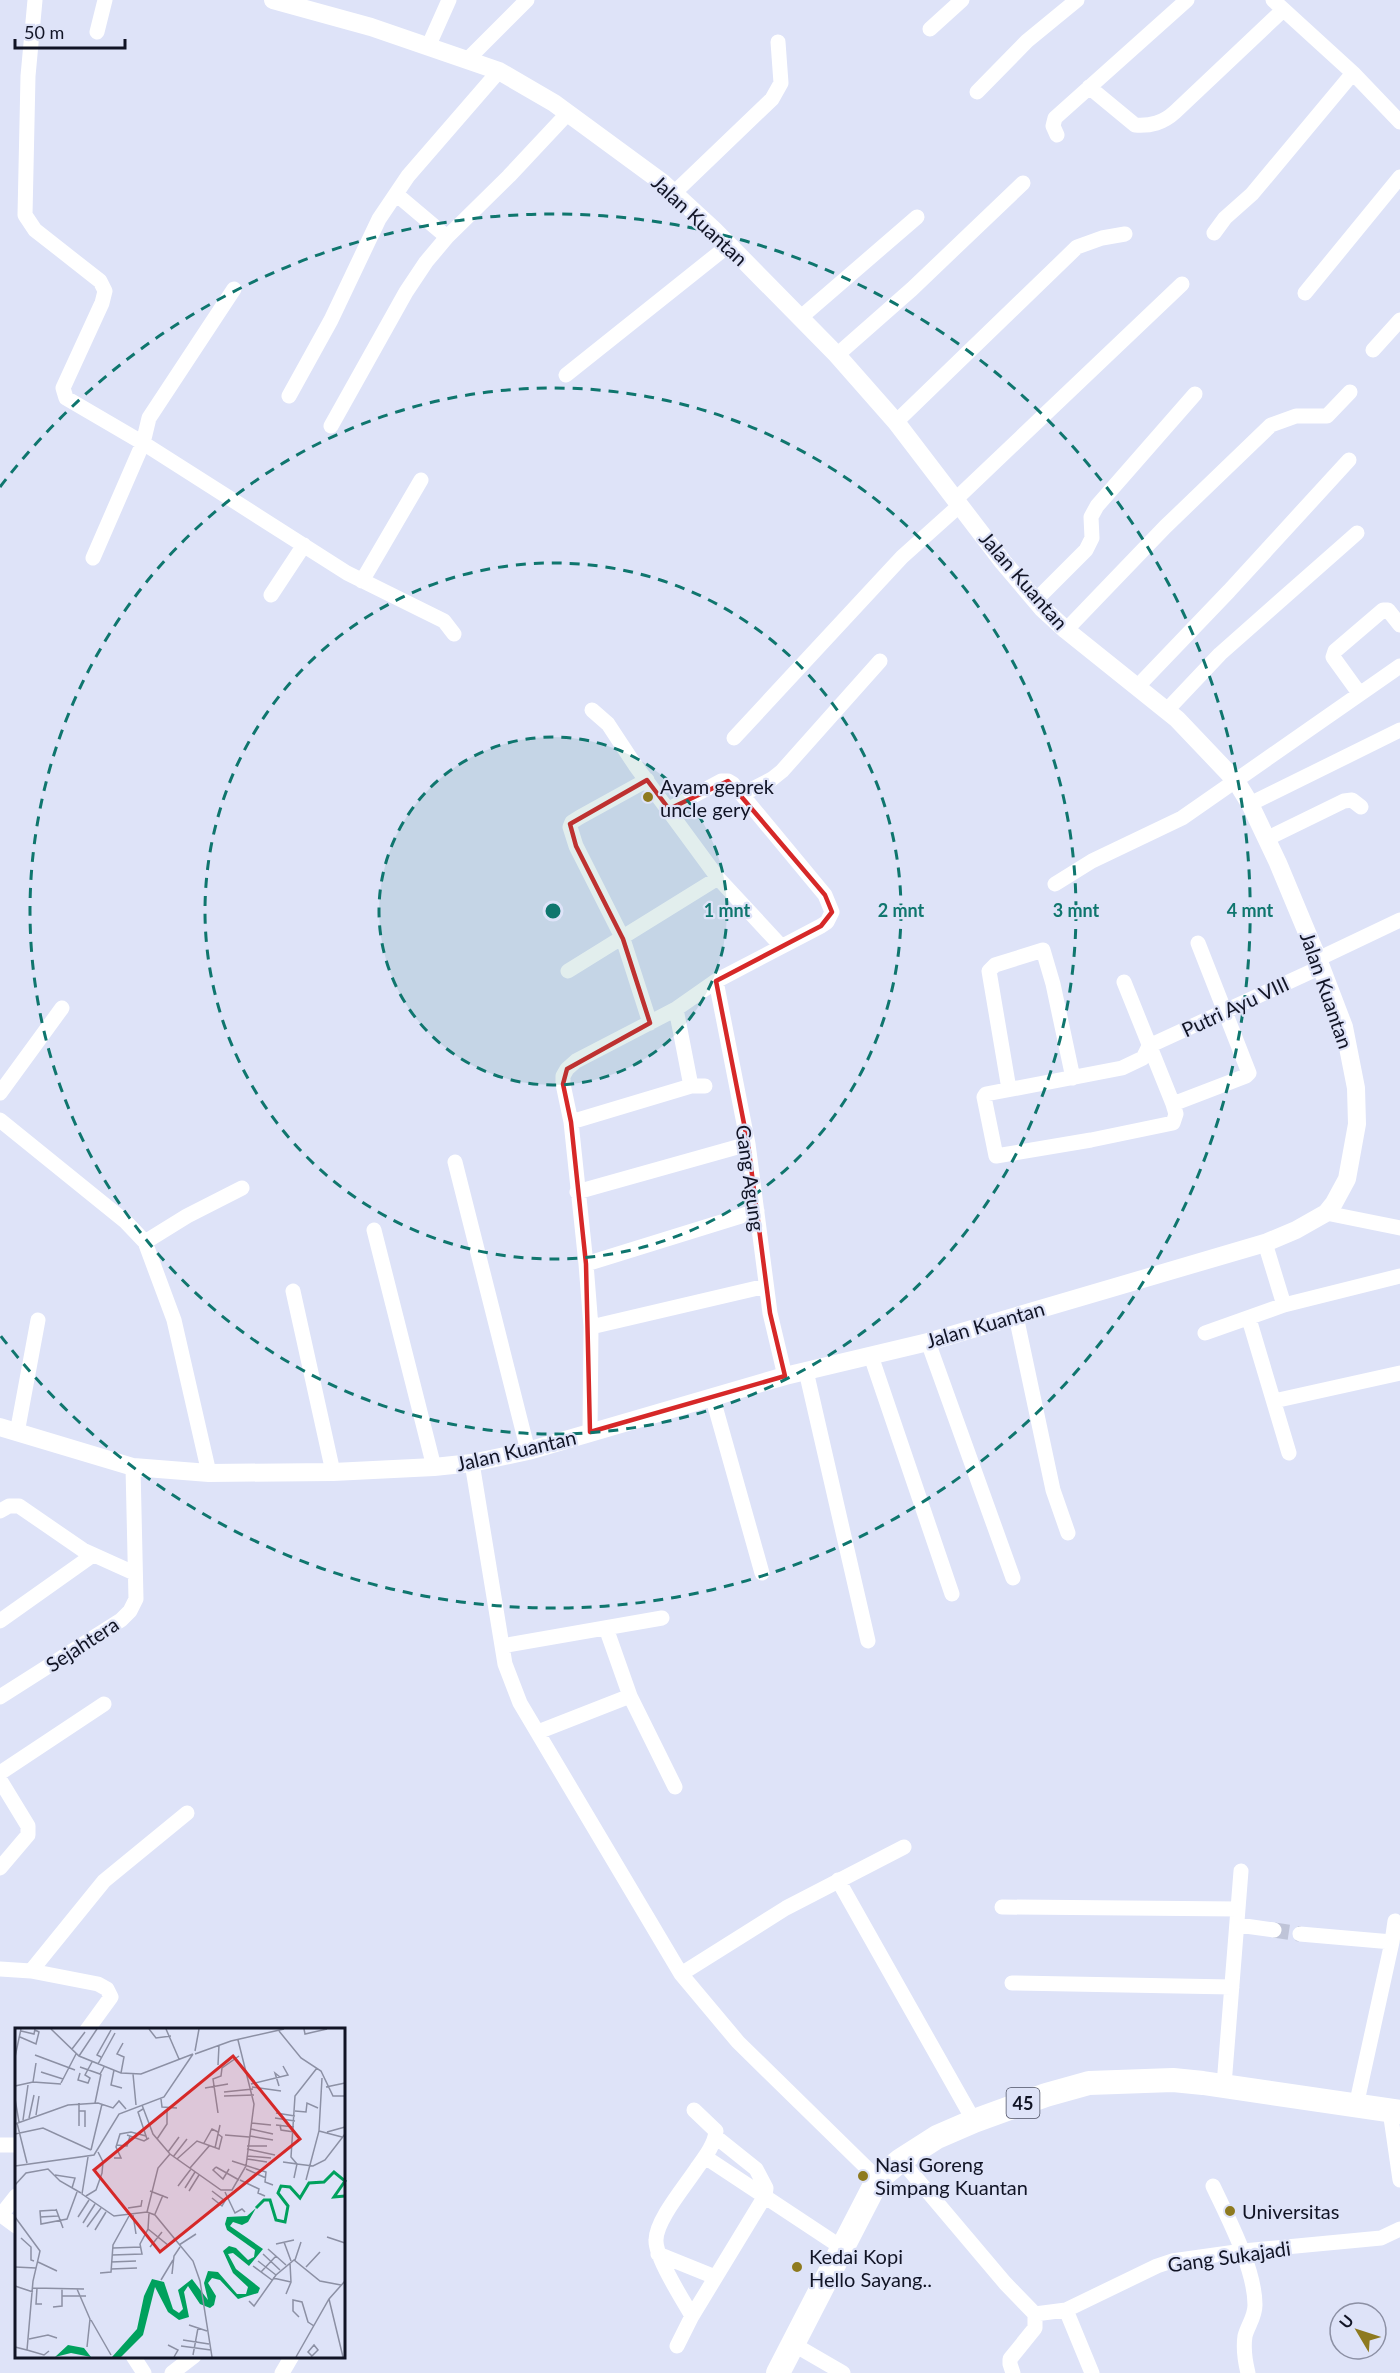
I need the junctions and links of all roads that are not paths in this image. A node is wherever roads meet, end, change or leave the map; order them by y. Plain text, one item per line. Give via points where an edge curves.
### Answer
1 (35, 0) edge
2 (105, 0) edge
3 (273, 0) edge
4 (448, 0) edge
5 (527, 0) edge
6 (962, 0) edge
7 (1077, 0) edge
8 (1187, 0) edge
9 (1278, 5) edge
10 (930, 29) dead end
11 (98, 32) dead end
12 (778, 42) dead end
13 (428, 46) junction
14 (468, 59) junction
15 (499, 71) junction
16 (1353, 73) junction
17 (1089, 87) junction
18 (977, 92) dead end
19 (568, 113) junction
20 (1400, 122) edge
21 (1058, 135) dead end
22 (1400, 177) edge
23 (1023, 183) dead end
24 (674, 193) junction
25 (396, 194) junction
26 (917, 217) dead end
27 (1214, 233) dead end
28 (1125, 234) dead end
29 (447, 237) junction
30 (729, 245) junction
31 (1182, 284) dead end
32 (234, 289) dead end
33 (1305, 294) dead end
34 (800, 318) junction
35 (1400, 320) edge
36 (1373, 350) dead end
37 (837, 355) junction
38 (566, 375) dead end
39 (1350, 392) dead end
40 (1195, 394) dead end
41 (289, 396) dead end
42 (896, 422) junction
43 (331, 426) dead end
44 (143, 443) junction
45 (1349, 460) dead end
46 (421, 480) dead end
47 (958, 502) junction
48 (1357, 533) dead end
49 (304, 545) junction
50 (93, 558) dead end
51 (362, 581) junction
52 (271, 595) dead end
53 (1036, 600) junction
54 (1400, 625) edge
55 (1066, 630) junction
56 (454, 634) dead end
57 (880, 661) dead end
58 (1400, 666) edge
59 (1137, 686) junction
60 (1359, 693) junction
61 (592, 710) dead end
62 (1167, 710) junction
63 (1400, 730) edge
64 (734, 738) dead end
65 (647, 780) junction
66 (1236, 781) junction
67 (743, 794) junction
68 (1250, 804) junction
69 (1360, 807) dead end
70 (669, 809) junction
71 (1266, 839) junction
72 (718, 878) junction
73 (1055, 884) dead end
74 (1400, 920) edge
75 (623, 939) junction
76 (1198, 943) dead end
77 (781, 946) junction
78 (1320, 963) junction
79 (568, 971) dead end
80 (716, 981) junction
81 (1124, 982) dead end
82 (62, 1008) dead end
83 (676, 1009) junction
84 (1225, 1010) junction
85 (650, 1023) junction
86 (1149, 1046) junction
87 (1073, 1077) junction
88 (1009, 1089) junction
89 (0, 1093) edge
90 (1173, 1104) junction
91 (0, 1120) edge
92 (571, 1122) junction
93 (748, 1144) junction
94 (455, 1162) dead end
95 (242, 1188) dead end
96 (577, 1192) junction
97 (757, 1211) junction
98 (1326, 1213) junction
99 (1400, 1228) edge
100 (374, 1230) dead end
101 (146, 1242) junction
102 (1265, 1243) junction
103 (586, 1264) junction
104 (1400, 1276) edge
105 (766, 1286) junction
106 (293, 1291) dead end
107 (1284, 1305) junction
108 (1016, 1316) junction
109 (1249, 1319) junction
110 (38, 1320) dead end
111 (591, 1327) junction
112 (1205, 1333) dead end
113 (928, 1342) junction
114 (871, 1356) junction
115 (806, 1371) junction
116 (1400, 1373) edge
117 (785, 1376) junction
118 (712, 1399) junction
119 (1274, 1401) junction
120 (8, 1430) edge
121 (590, 1432) junction
122 (528, 1451) junction
123 (1289, 1453) dead end
124 (472, 1463) junction
125 (133, 1467) junction
126 (434, 1467) junction
127 (333, 1472) junction
128 (209, 1473) junction
129 (0, 1511) edge
130 (1068, 1533) dead end
131 (93, 1555) junction
132 (134, 1573) junction
133 (762, 1573) dead end
134 (1013, 1578) dead end
135 (952, 1594) dead end
136 (662, 1618) dead end
137 (0, 1622) edge
138 (606, 1628) junction
139 (868, 1641) dead end
140 (502, 1646) junction
141 (630, 1696) junction
142 (0, 1697) edge
143 (104, 1704) dead end
144 (538, 1732) junction
145 (0, 1773) edge
146 (0, 1780) edge
147 (675, 1787) dead end
148 (187, 1813) dead end
149 (904, 1846) dead end
150 (0, 1868) edge
151 (1241, 1871) dead end
152 (838, 1880) junction
153 (1002, 1907) dead end
154 (1238, 1909) junction
155 (1395, 1921) dead end
156 (1238, 1925) junction
157 (1274, 1930) tunnel mouth
158 (1300, 1934) tunnel mouth
159 (1392, 1942) junction
160 (1, 1971) edge
161 (31, 1971) junction
162 (681, 1974) junction
163 (1012, 1983) dead end
164 (1232, 1987) junction
165 (88, 2028) edge
166 (1224, 2085) junction
167 (1356, 2106) junction
168 (694, 2110) dead end
169 (1395, 2112) edge
170 (974, 2121) junction
171 (716, 2137) junction
172 (705, 2157) junction
173 (901, 2160) junction
174 (878, 2179) junction
175 (1400, 2180) edge
176 (1213, 2186) dead end
177 (765, 2196) junction
178 (15, 2197) edge
179 (1, 2214) edge
180 (15, 2225) edge
181 (1400, 2229) edge
182 (842, 2247) junction
183 (1243, 2251) junction
184 (658, 2254) junction
185 (715, 2277) junction
186 (1066, 2310) junction
187 (1035, 2314) junction
188 (692, 2316) junction
189 (793, 2344) junction
190 (676, 2346) dead end
191 (134, 2358) edge
192 (191, 2358) edge
193 (291, 2358) edge
194 (144, 2373) edge
195 (172, 2373) edge
196 (282, 2373) edge
197 (778, 2373) edge
198 (843, 2373) edge
199 (1013, 2373) edge
200 (1092, 2373) edge
201 (1248, 2373) edge

1 - 44 street via 28,76 25,215 35,230 99,281 105,291 63,394 71,403
2 - 11 street
3 - 13 street, Jalan Kuantan
4 - 13 street
5 - 14 street
6 - 10 street
7 - 18 street via 1027,41
8 - 17 street
9 - 16 street
9 - 17 street via 1167,120 1135,125
12 - 24 street via 781,83 771,99
13 - 14 street, Jalan Kuantan
14 - 15 street, Jalan Kuantan
15 - 19 street, Jalan Kuantan
15 - 25 street
16 - 20 street
16 - 27 street via 1252,194
17 - 21 street via 1055,118 1053,126
19 - 24 street, Jalan Kuantan
19 - 29 street
22 - 33 street
23 - 37 street
24 - 30 street, Jalan Kuantan
25 - 29 street
25 - 41 street via 379,219
26 - 34 street
28 - 42 street via 1077,247
29 - 43 street via 408,288
30 - 34 street, Jalan Kuantan
30 - 38 street
31 - 47 street
32 - 44 street via 156,406
34 - 37 street, Jalan Kuantan
35 - 36 street
37 - 42 street, Jalan Kuantan
39 - 55 street via 1327,416 1296,416 1271,424
40 - 53 street via 1096,506 1091,517 1089,546
42 - 47 street, Jalan Kuantan
44 - 49 street
44 - 50 street
45 - 59 street
46 - 51 street
47 - 53 street, Jalan Kuantan
47 - 64 street
48 - 62 street via 1220,654
49 - 51 street
49 - 52 street
51 - 56 street via 444,621
53 - 55 street, Jalan Kuantan
54 - 60 street via 1388,610 1383,610 1335,651 1333,657
55 - 59 street, Jalan Kuantan
57 - 67 street via 782,771
58 - 60 street
59 - 62 street, Jalan Kuantan
60 - 66 street
61 - 65 street via 608,724
62 - 66 street, Jalan Kuantan
63 - 68 street
65 - 70 street
65 - 75 street via 580,817 570,827
66 - 68 street, Jalan Kuantan
66 - 73 street via 1182,818 1092,861
67 - 70 street via 728,781 721,781
67 - 77 street via 825,895 832,912 827,922
68 - 71 street, Jalan Kuantan
69 - 71 street via 1352,800 1344,801
70 - 72 street
71 - 78 street, Jalan Kuantan
72 - 75 street
72 - 77 street
74 - 78 street, Putri Ayu VIII
75 - 79 street
75 - 85 street
76 - 84 street
77 - 80 street
78 - 84 street, Putri Ayu VIII
78 - 98 street, Jalan Kuantan via 1344,1027 1356,1088 1357,1124 1347,1179
80 - 83 street
80 - 93 street, Gang Agung
81 - 86 street
82 - 89 street
83 - 85 street
83 - 92 street via 698,1086
84 - 86 street, Putri Ayu VIII
84 - 90 street via 1249,1073
85 - 92 street via 567,1069 562,1084
86 - 87 street, Putri Ayu VIII via 1138,1062
86 - 90 street
87 - 88 street, Putri Ayu VIII
87 - 88 street via 1043,950 995,964 989,971
88 - 90 street, Putri Ayu VIII via 984,1097 994,1153 999,1156 1173,1123
91 - 101 street
92 - 96 street
93 - 96 street
93 - 97 street, Gang Agung
94 - 122 street
95 - 101 street via 187,1215
96 - 103 street
97 - 103 street
97 - 105 street, Gang Agung
98 - 99 street
98 - 102 street, Jalan Kuantan
100 - 126 street
101 - 128 street via 174,1320
102 - 107 street
102 - 108 street, Jalan Kuantan
103 - 111 street
104 - 107 street
105 - 111 street
105 - 117 street, Gang Agung
106 - 127 street
107 - 109 street
108 - 113 street, Jalan Kuantan
108 - 130 street via 1050,1477
109 - 112 street
109 - 119 street
110 - 120 street
111 - 121 street
113 - 114 street, Jalan Kuantan
113 - 134 street
114 - 115 street, Jalan Kuantan
114 - 135 street
115 - 117 street, Jalan Kuantan
115 - 139 street
116 - 119 street
117 - 118 street, Jalan Kuantan
118 - 121 street, Jalan Kuantan
118 - 133 street
119 - 123 street
120 - 125 street, Jalan Kuantan
121 - 122 street, Jalan Kuantan
122 - 124 street, Jalan Kuantan
124 - 126 street, Jalan Kuantan
124 - 140 street
125 - 128 street, Jalan Kuantan
125 - 132 street, Sejahtera
126 - 127 street, Jalan Kuantan
127 - 128 street, Jalan Kuantan
129 - 131 street via 19,1506
131 - 132 street
131 - 137 street
132 - 142 street, Sejahtera via 136,1599 121,1620
136 - 138 street
138 - 140 street
138 - 141 street
140 - 144 street via 520,1703
141 - 144 street
141 - 147 street
143 - 145 street
144 - 162 street
146 - 150 street via 28,1826 28,1835
148 - 161 street via 104,1881
149 - 152 street
151 - 154 street
152 - 162 street
152 - 170 street
153 - 154 street
154 - 156 street
155 - 159 street
156 - 157 street
156 - 164 street
158 - 159 street
159 - 167 street
160 - 161 street
161 - 165 street via 107,1989 111,1997
162 - 174 street via 738,2042
163 - 164 street
164 - 166 street
166 - 167 highway, 45
166 - 170 highway, 45 via 1173,2080 1089,2083
167 - 169 highway, 45
168 - 171 street via 716,2131
169 - 175 street
170 - 173 highway, 45 via 937,2137
171 - 172 street
171 - 177 street via 756,2169 764,2180
172 - 177 street
172 - 184 street via 659,2228
173 - 174 highway, 45
173 - 187 street
174 - 182 highway, 45
176 - 183 street
177 - 182 street
177 - 185 street
178 - 179 street
179 - 180 street
181 - 183 street, Gang Sukajadi via 1381,2238
182 - 189 highway, 45
183 - 186 street, Gang Sukajadi via 1172,2261
183 - 201 street via 1255,2301 1245,2336
184 - 185 street
184 - 188 street
185 - 188 street
186 - 187 street, Gang Sukajadi
186 - 200 street
187 - 199 street via 1035,2328 1010,2359
188 - 190 street
189 - 197 highway, 45
189 - 198 street
191 - 194 street
192 - 195 street
193 - 196 street

